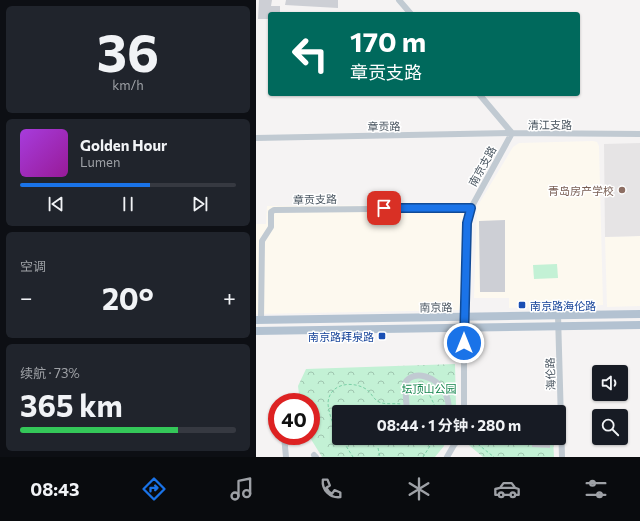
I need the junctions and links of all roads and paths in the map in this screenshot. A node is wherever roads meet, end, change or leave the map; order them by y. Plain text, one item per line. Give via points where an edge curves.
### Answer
1 (399, 0) edge
2 (409, 12) edge
3 (481, 96) edge
4 (512, 133) junction
5 (640, 134) edge
6 (256, 138) edge
7 (471, 208) junction
8 (640, 314) edge
9 (558, 315) junction
10 (464, 317) junction
11 (259, 320) edge
12 (640, 325) edge
13 (558, 327) junction
14 (464, 329) junction
15 (256, 331) edge
16 (421, 376) junction
17 (402, 405) edge
18 (407, 405) edge
19 (434, 405) edge
20 (449, 405) edge
21 (464, 405) edge
22 (332, 417) edge
23 (285, 445) edge
24 (345, 445) edge
25 (431, 445) edge
26 (454, 445) edge
27 (479, 445) edge
28 (378, 448) dead end
29 (286, 457) edge
30 (353, 457) edge
31 (380, 457) edge
32 (423, 457) edge
33 (447, 457) edge
34 (494, 457) edge
35 (562, 457) edge

1 - 2 street
3 - 4 street, 清江支路
4 - 5 street, 清江支路
4 - 6 street, 章贡路
4 - 7 street, 南京支路
7 - 10 street, 南京支路 via 467,223
7 - 11 street, 章贡支路 via 274,210 271,212 271,227 262,241
8 - 9 main road, 南京路
9 - 10 main road, 南京路
9 - 13 street, 海伦路
10 - 11 main road, 南京路
10 - 14 street, 南京支路
12 - 13 main road, 南京路
13 - 14 main road, 南京路
13 - 35 street, 海伦路
14 - 15 main road, 南京路
14 - 21 street, 南京支路
16 - 18 street via 413,376 405,383
16 - 19 path
16 - 20 street via 440,386
17 - 22 path via 378,402 365,388 348,385 336,387 328,397 328,408
23 - 29 street
24 - 30 path
25 - 32 path
26 - 33 street
27 - 34 path
28 - 31 path

